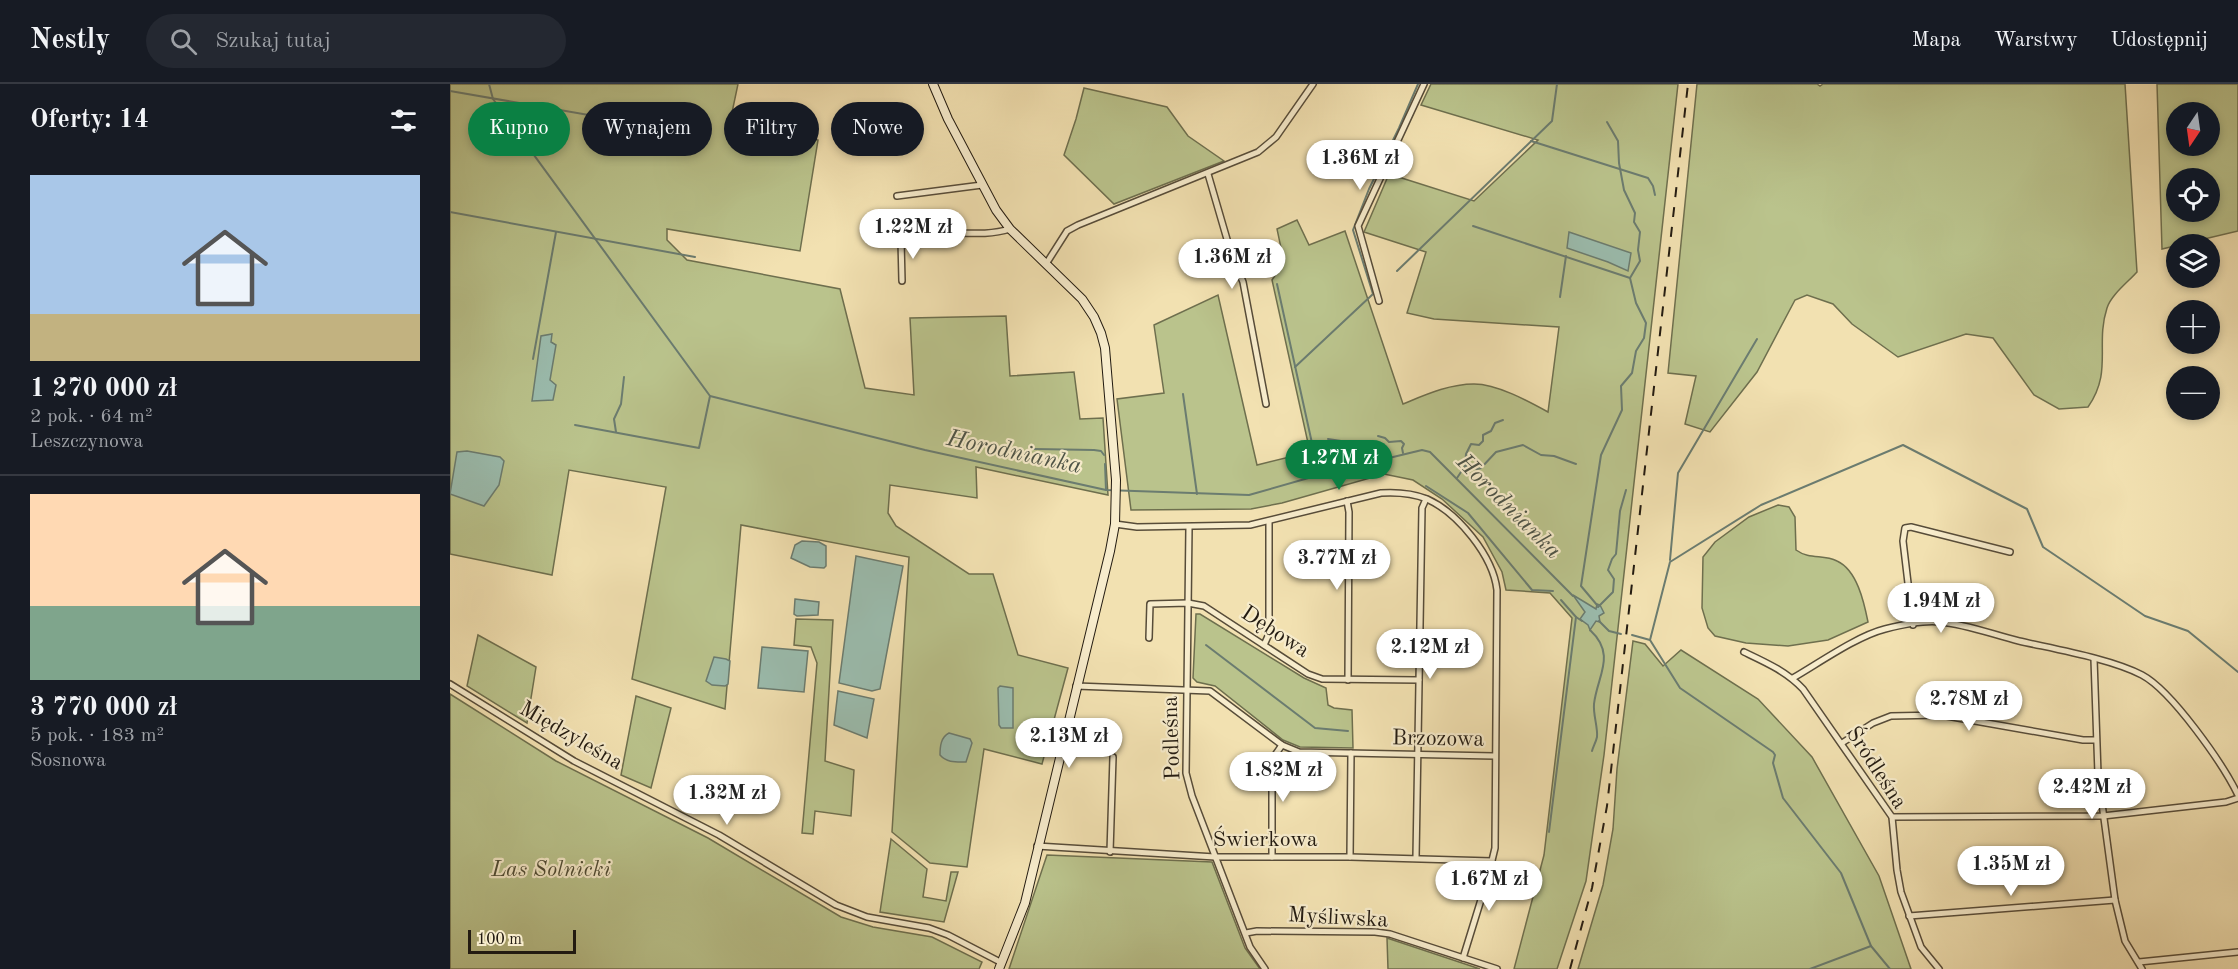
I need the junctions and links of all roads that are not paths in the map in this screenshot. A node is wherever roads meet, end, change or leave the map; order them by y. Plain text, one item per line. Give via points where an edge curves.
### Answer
1 (933, 84) edge
2 (1313, 84) edge
3 (1424, 84) edge
4 (1208, 174) junction
5 (982, 185) junction
6 (897, 196) dead end
7 (1010, 229) junction
8 (1046, 264) junction
9 (902, 280) dead end
10 (1379, 301) dead end
11 (1266, 404) dead end
12 (1426, 498) junction
13 (1347, 501) junction
14 (1269, 521) junction
15 (1115, 524) junction
16 (1189, 527) junction
17 (2010, 552) dead end
18 (1188, 603) junction
19 (1913, 625) junction
20 (1149, 638) dead end
21 (1264, 645) junction
22 (1744, 652) dead end
23 (2094, 659) junction
24 (1793, 678) junction
25 (1348, 680) junction
26 (1419, 680) junction
27 (450, 684) edge
28 (1076, 686) junction
29 (1187, 689) junction
30 (2096, 740) junction
31 (1842, 743) junction
32 (1282, 745) junction
33 (1351, 753) junction
34 (1418, 754) junction
35 (1494, 756) junction
36 (1113, 757) dead end
37 (2238, 797) edge
38 (1892, 816) junction
39 (2103, 816) junction
40 (1037, 846) junction
41 (1110, 852) junction
42 (1215, 857) junction
43 (1272, 857) junction
44 (1350, 857) junction
45 (1416, 858) junction
46 (1492, 861) junction
47 (2115, 900) junction
48 (1909, 916) junction
49 (1246, 933) junction
50 (2238, 952) edge
51 (1463, 958) junction
52 (2139, 962) junction
53 (1000, 966) edge
54 (1265, 969) edge
55 (1497, 969) edge
56 (1939, 969) edge
57 (2142, 969) edge

1 - 5 street
2 - 4 street via 1268,144
3 - 10 street via 1358,226
4 - 8 street via 1073,228
4 - 11 street via 1243,282
5 - 6 street
5 - 7 street
7 - 8 street
7 - 9 street via 921,234 902,240
8 - 15 street via 1094,316 1105,348 1116,480
12 - 13 street via 1397,492
12 - 26 street via 1422,508
12 - 35 street via 1473,539 1483,551 1496,582
13 - 14 street
13 - 25 street
14 - 16 street
14 - 21 street via 1269,634
15 - 16 street
15 - 28 street
16 - 18 street, Podleśna
17 - 19 street via 1911,526 1905,528 1903,541
18 - 20 street, Dębowa via 1150,604
18 - 21 street, Dębowa via 1204,606
18 - 29 street, Podleśna
19 - 23 street via 1944,622
19 - 24 street via 1869,634
21 - 25 street, Dębowa via 1308,674
22 - 24 street, Śródleśna
23 - 30 street
23 - 37 street via 2142,675 2171,699
24 - 31 street, Śródleśna
25 - 26 street, Dębowa
26 - 34 street
27 - 53 street, Międzyleśna via 567,757 693,820 836,905 867,917 948,935
28 - 29 street, Brzozowa
28 - 40 street
29 - 32 street, Brzozowa via 1216,694
29 - 42 street, Podleśna via 1186,773
30 - 31 street via 1941,715 1891,716
30 - 39 street
31 - 38 street, Śródleśna
32 - 33 street, Brzozowa via 1299,753
32 - 43 street via 1272,765
33 - 34 street, Brzozowa
33 - 44 street
34 - 35 street, Brzozowa
34 - 45 street
35 - 46 street
36 - 41 street
37 - 39 street
38 - 39 street
38 - 48 street, Śródleśna via 1897,870
39 - 47 street
40 - 41 street, Świerkowa
40 - 53 street via 1025,903
41 - 42 street, Świerkowa
42 - 43 street, Świerkowa
42 - 49 street, Podleśna
43 - 44 street, Świerkowa
44 - 45 street, Świerkowa
45 - 46 street, Świerkowa
46 - 51 street
47 - 48 street
47 - 52 street via 2125,941
48 - 56 street, Śródleśna via 1921,947
49 - 51 street, Myśliwska via 1375,932
49 - 54 street, Podleśna via 1250,948
50 - 52 street
51 - 55 street, Myśliwska
52 - 57 street

